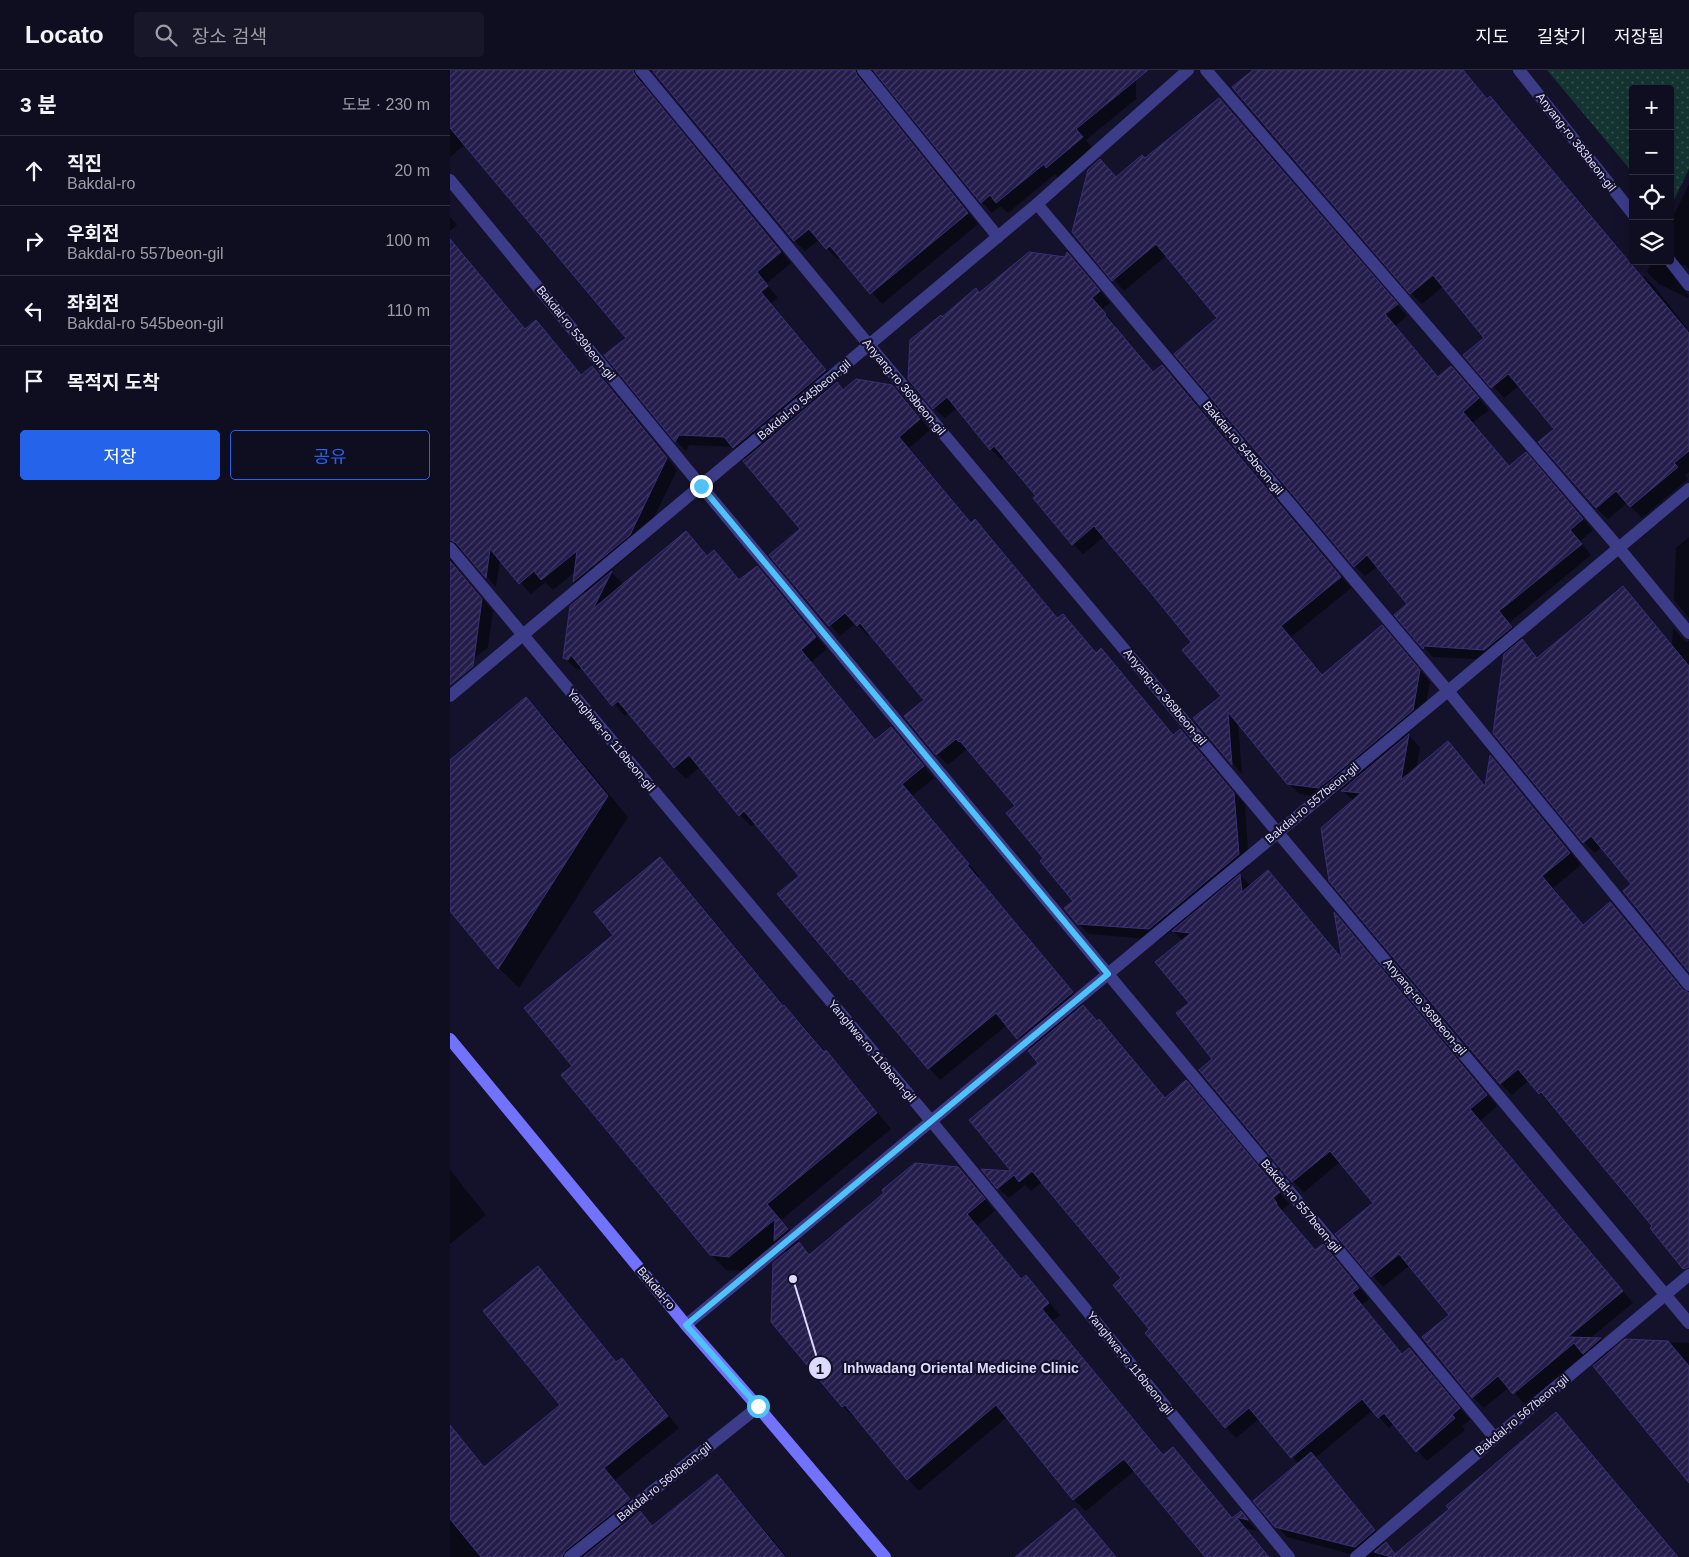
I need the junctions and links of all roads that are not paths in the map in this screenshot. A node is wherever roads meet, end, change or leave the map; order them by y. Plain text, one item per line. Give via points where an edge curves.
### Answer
1 (641, 70) edge
2 (863, 70) edge
3 (1188, 70) edge
4 (1206, 70) edge
5 (1519, 70) edge
6 (450, 180) edge
7 (1037, 204) junction
8 (1629, 209) edge
9 (998, 237) junction
10 (1673, 265) edge
11 (1689, 285) edge
12 (869, 345) junction
13 (701, 486) junction
14 (1689, 488) edge
15 (450, 548) edge
16 (1619, 548) junction
17 (1689, 633) edge
18 (523, 635) junction
19 (1448, 691) junction
20 (450, 696) edge
21 (1278, 832) junction
22 (1108, 974) junction
23 (1689, 985) edge
24 (450, 1039) edge
25 (932, 1122) junction
26 (1689, 1275) edge
27 (1666, 1294) junction
28 (1689, 1323) edge
29 (686, 1325) junction
30 (758, 1406) junction
31 (1495, 1438) junction
32 (570, 1557) edge
33 (885, 1557) edge
34 (1289, 1557) edge
35 (1356, 1557) edge

1 - 12 street, Anyang-ro 369beon-gil
2 - 9 street
3 - 7 street, Bakdal-ro 545beon-gil
4 - 16 street
5 - 8 street, Anyang-ro 383beon-gil
6 - 13 street, Bakdal-ro 539beon-gil
7 - 9 street, Bakdal-ro 545beon-gil
7 - 19 street, Bakdal-ro 545beon-gil
9 - 12 street, Bakdal-ro 545beon-gil
10 - 11 street
12 - 13 street, Bakdal-ro 545beon-gil
12 - 21 street, Anyang-ro 369beon-gil
13 - 18 street, Bakdal-ro 545beon-gil
13 - 22 street
14 - 16 street, Bakdal-ro 557beon-gil
15 - 18 street, Yanghwa-ro 116beon-gil
16 - 17 street
16 - 19 street, Bakdal-ro 557beon-gil
18 - 20 street, Bakdal-ro 545beon-gil
18 - 25 street, Yanghwa-ro 116beon-gil
19 - 21 street, Bakdal-ro 557beon-gil
19 - 23 street
21 - 22 street, Bakdal-ro 557beon-gil
21 - 27 street, Anyang-ro 369beon-gil
22 - 25 street, Bakdal-ro 557beon-gil
22 - 31 street, Bakdal-ro 557beon-gil
24 - 29 street, Bakdal-ro
25 - 29 street, Bakdal-ro 557beon-gil
25 - 34 street, Yanghwa-ro 116beon-gil
26 - 27 street, Bakdal-ro 567beon-gil
27 - 28 street, Anyang-ro 369beon-gil
27 - 31 street, Bakdal-ro 567beon-gil
29 - 30 street, Bakdal-ro
30 - 32 street, Bakdal-ro 560beon-gil
30 - 33 street, Bakdal-ro
31 - 35 street, Bakdal-ro 567beon-gil

